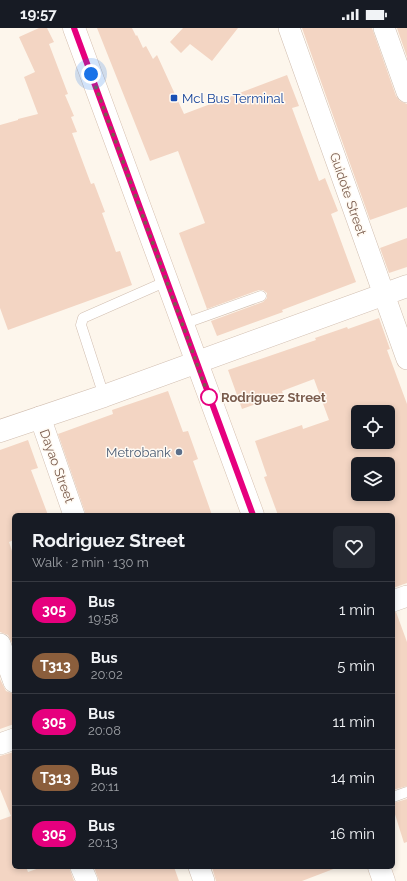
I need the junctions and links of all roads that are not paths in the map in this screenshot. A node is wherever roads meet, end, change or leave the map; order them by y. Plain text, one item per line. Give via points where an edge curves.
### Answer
1 (74, 28) edge
2 (289, 28) edge
3 (384, 28) edge
4 (407, 92) edge
5 (167, 281) junction
6 (407, 286) edge
7 (384, 295) junction
8 (261, 296) dead end
9 (183, 324) junction
10 (407, 359) edge
11 (197, 362) junction
12 (104, 396) junction
13 (40, 417) junction
14 (0, 431) edge
15 (73, 513) edge
16 (252, 513) edge
17 (407, 596) edge
18 (395, 600) edge
19 (0, 644) edge
20 (12, 677) edge
21 (12, 740) edge
22 (0, 744) edge
23 (407, 792) edge
24 (395, 796) edge
25 (82, 869) edge
26 (200, 869) edge
27 (381, 869) edge
28 (86, 881) edge
29 (204, 881) edge
30 (384, 881) edge

1 - 5 main road
2 - 7 street, Guidote Street
3 - 4 street
5 - 9 main road
5 - 12 lane via 83,318 81,326
6 - 7 main road
7 - 10 street, Guidote Street
7 - 11 main road
8 - 9 lane
9 - 11 main road
11 - 12 main road
11 - 16 main road
12 - 13 main road
13 - 14 main road
13 - 15 street, Dayao Street
17 - 18 street
19 - 20 street
21 - 22 street
23 - 24 lane
25 - 28 street
26 - 29 street
27 - 30 main road

